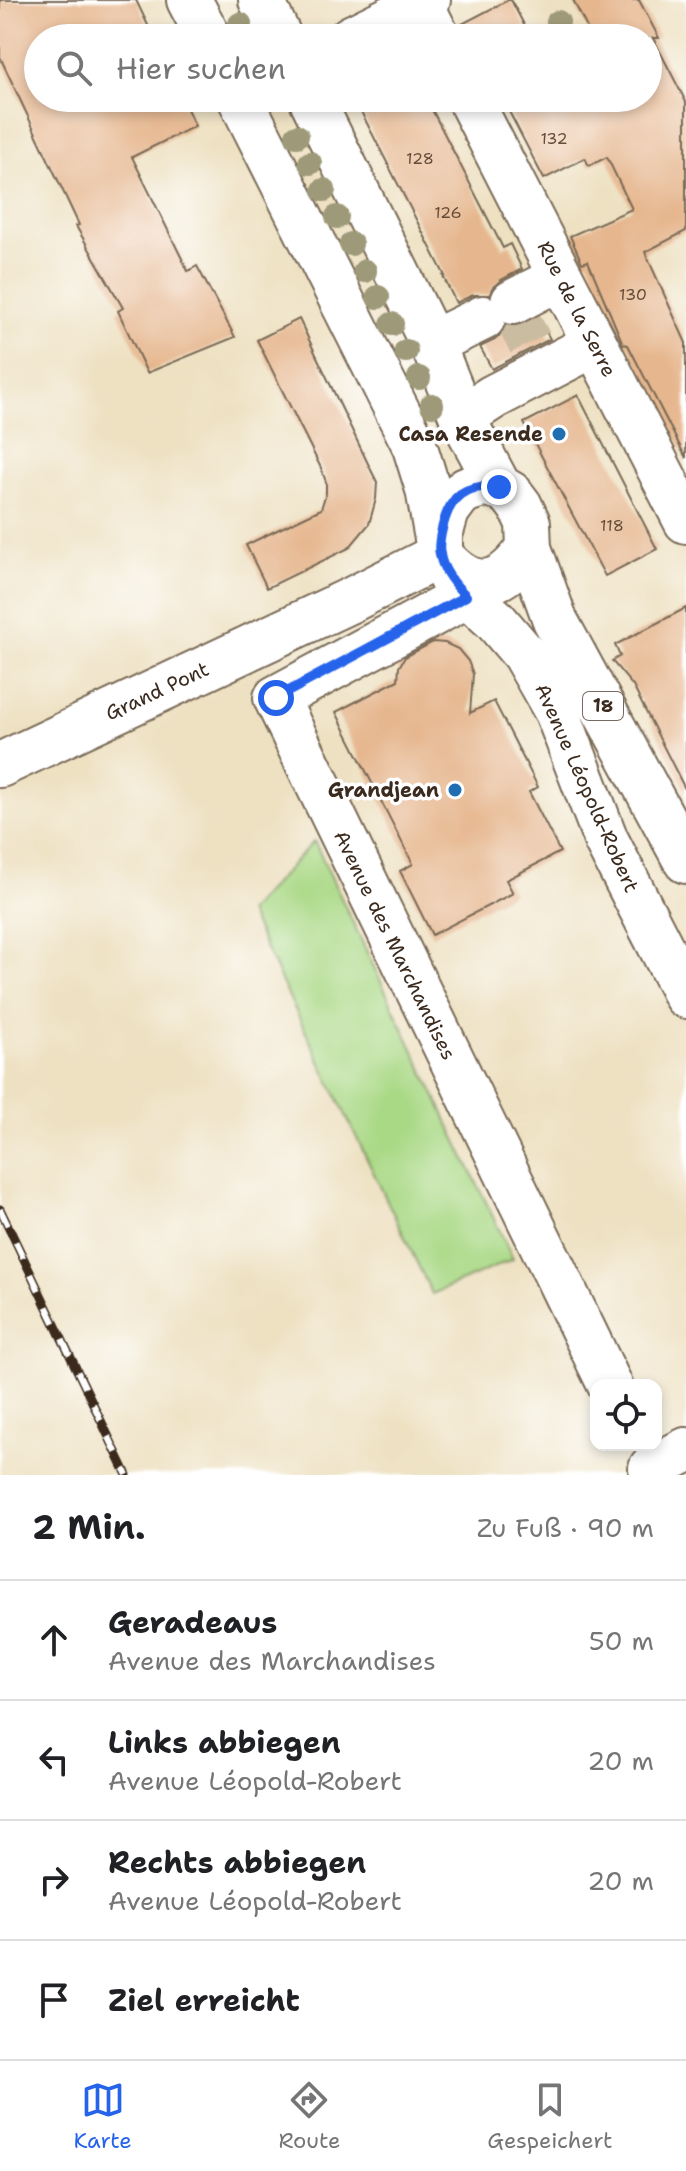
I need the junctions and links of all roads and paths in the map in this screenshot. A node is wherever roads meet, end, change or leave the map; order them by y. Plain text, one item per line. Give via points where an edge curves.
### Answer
1 (189, 0) edge
2 (261, 0) edge
3 (429, 14) edge
4 (202, 24) edge
5 (273, 24) edge
6 (396, 24) edge
7 (247, 112) edge
8 (318, 112) edge
9 (476, 112) edge
10 (561, 277) junction
11 (432, 343) junction
12 (595, 344) junction
13 (462, 417) junction
14 (499, 487) junction
15 (686, 521) edge
16 (529, 548) junction
17 (440, 555) junction
18 (466, 596) junction
19 (0, 765) edge
20 (686, 861) edge
21 (686, 996) edge
22 (607, 1379) edge

1 - 4 main road
2 - 5 main road
3 - 6 main road
7 - 17 main road, Avenue Léopold-Robert via 414,444
8 - 11 main road
9 - 10 main road, Rue de la Serre
10 - 11 main road
10 - 12 main road, Rue de la Serre
11 - 13 main road
12 - 13 main road via 528,367
12 - 15 main road, Rue de la Serre
13 - 14 main road
14 - 16 main road, 18 via 520,506 528,523
14 - 17 main road via 471,488 452,502 440,535
16 - 17 main road via 508,573 484,583 453,570
16 - 20 main road, 18 via 555,620
17 - 18 main road, Avenue Léopold-Robert / 18
17 - 19 main road, Grand Pont
18 - 21 main road, Avenue Léopold-Robert / 18 via 524,654 557,712 606,840
18 - 22 main road, Avenue des Marchandises via 276,698

